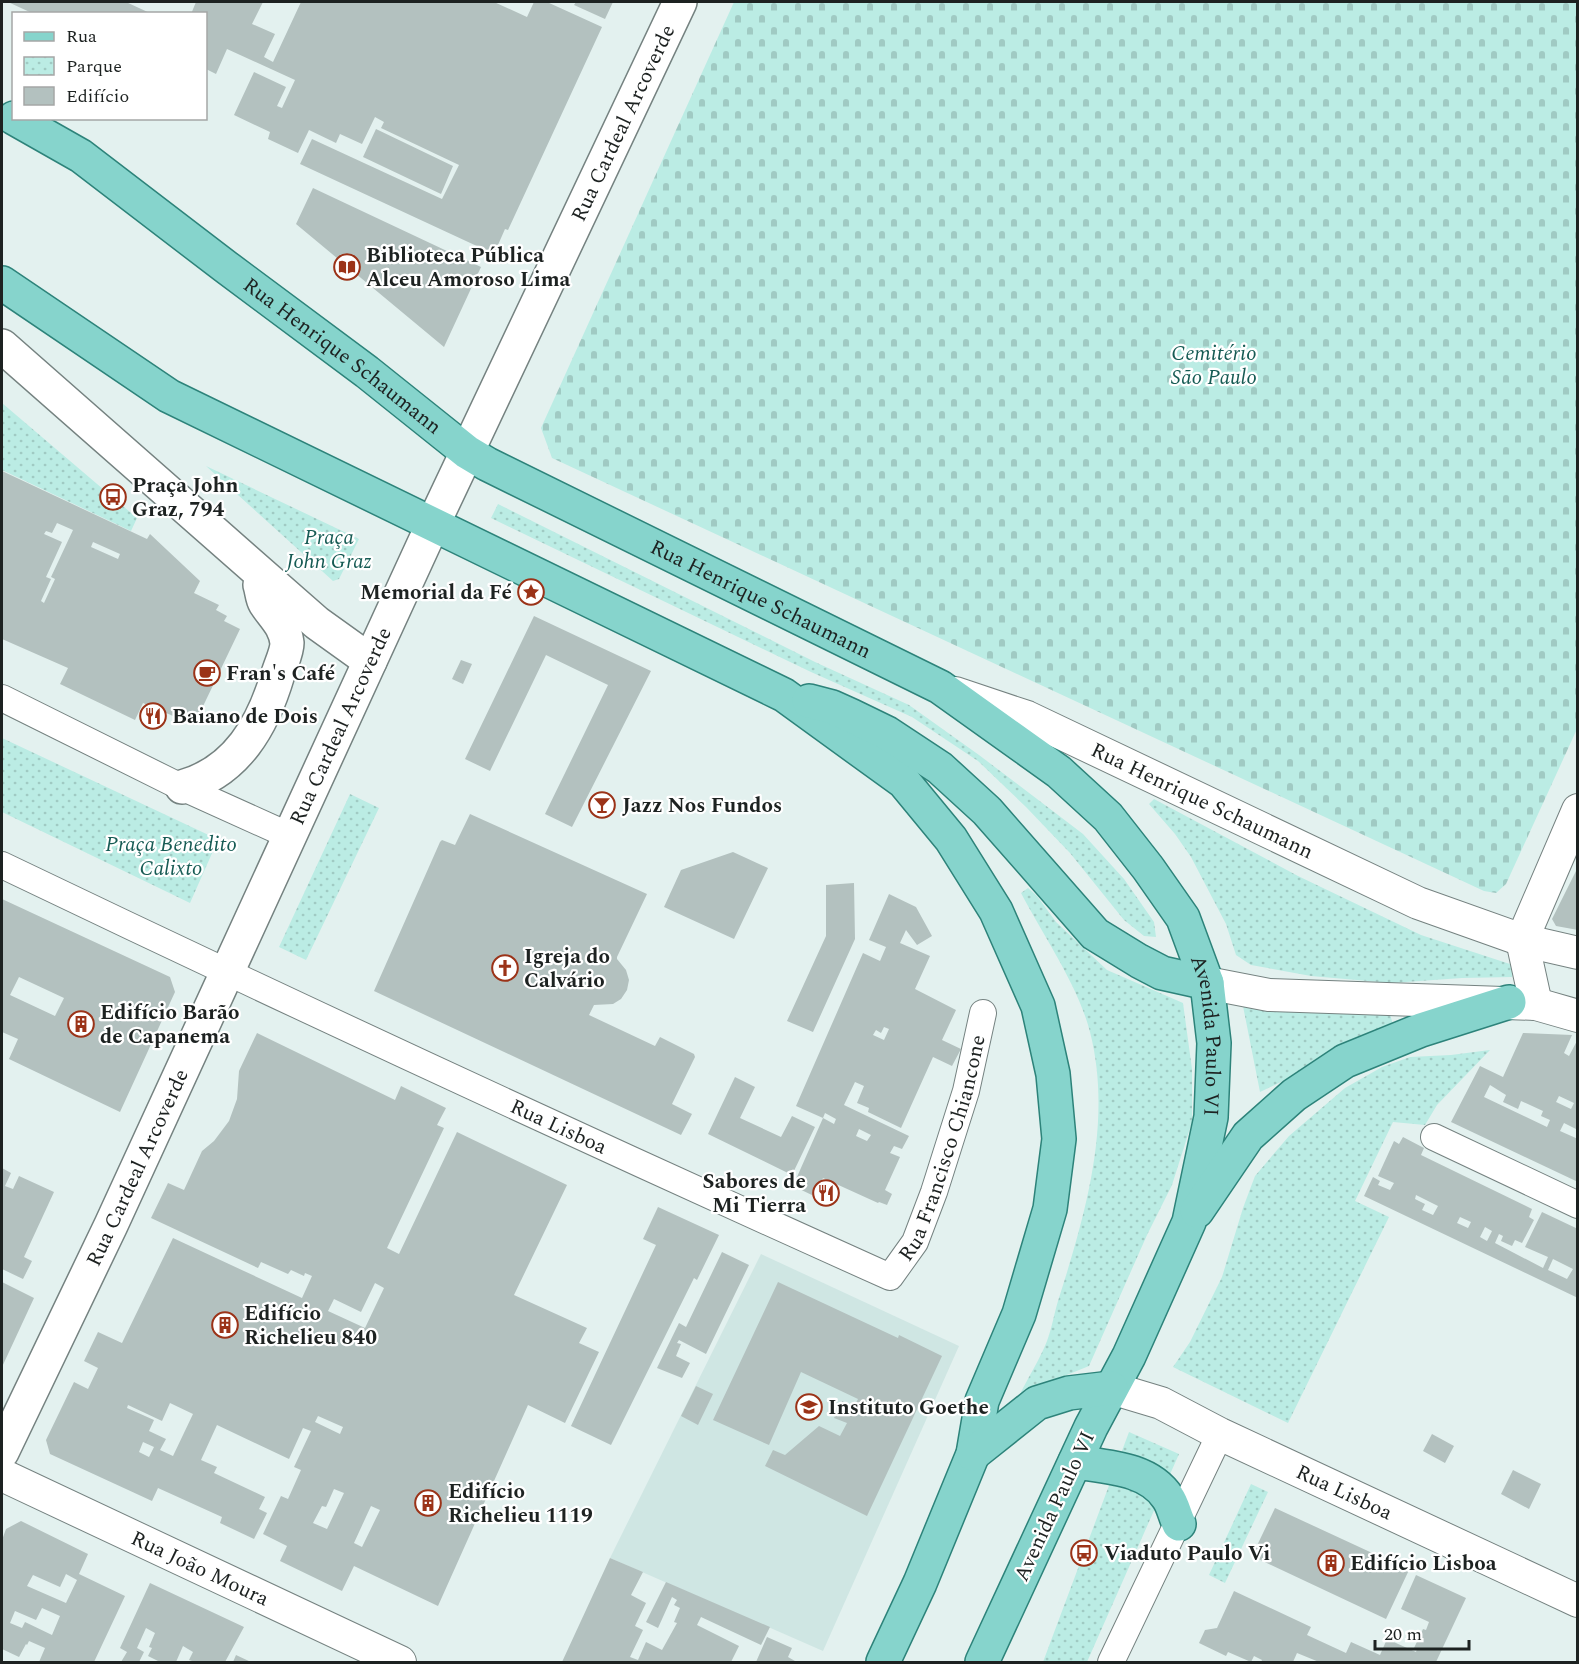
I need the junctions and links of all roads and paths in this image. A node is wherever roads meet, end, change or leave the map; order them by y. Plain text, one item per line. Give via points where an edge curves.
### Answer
1 (680, 2) edge
2 (18, 120) edge
3 (2, 283) edge
4 (2, 346) edge
5 (467, 452) junction
6 (433, 524) junction
7 (257, 572) junction
8 (370, 661) junction
9 (940, 687) junction
10 (784, 695) junction
11 (2, 698) edge
12 (182, 787) junction
13 (1578, 810) edge
14 (290, 836) junction
15 (2, 865) edge
16 (1522, 940) junction
17 (1578, 953) edge
18 (228, 973) junction
19 (1207, 982) junction
20 (1522, 1003) junction
21 (983, 1013) dead end
22 (1578, 1016) edge
23 (1434, 1137) dead end
24 (1578, 1205) edge
25 (1189, 1222) junction
26 (890, 1277) joint
27 (1111, 1388) junction
28 (1220, 1434) junction
29 (2, 1452) edge
30 (973, 1454) junction
31 (1075, 1462) junction
32 (2, 1475) edge
33 (1179, 1524) junction
34 (1578, 1601) edge
35 (988, 1649) edge
36 (400, 1662) edge
37 (883, 1662) edge
38 (1111, 1662) edge

1 - 5 main road, Rua Cardeal Arcoverde
2 - 5 main road, Rua Henrique Schaumann via 81,156
3 - 6 main road via 169,396
4 - 7 main road
5 - 6 main road, Rua Cardeal Arcoverde
5 - 9 main road, Rua Henrique Schaumann
6 - 8 main road, Rua Cardeal Arcoverde
6 - 10 main road
7 - 8 main road
7 - 12 main road via 264,602 282,623 287,644 275,686 256,727 235,759 212,776
8 - 14 main road, Rua Cardeal Arcoverde
9 - 16 street, Rua Henrique Schaumann via 1027,717 1418,903
9 - 19 main road, Avenida Paulo VI via 1059,772 1107,818 1182,918
10 - 19 main road via 852,716 940,768 987,811 1095,934 1162,973
10 - 30 main road via 904,782 944,831 996,911 1038,1006 1053,1074 1059,1139 1050,1209 1019,1314 982,1401
11 - 12 street
12 - 14 street
13 - 16 street
14 - 18 main road, Rua Cardeal Arcoverde
15 - 18 street
16 - 17 street, Rua Henrique Schaumann
16 - 20 street
18 - 26 street, Rua Lisboa
18 - 29 main road, Rua Cardeal Arcoverde
19 - 20 street via 1269,995
19 - 25 main road, Avenida Paulo VI via 1214,1042 1211,1117
20 - 22 street
20 - 25 main road via 1421,1030 1345,1062 1294,1095 1248,1136
21 - 26 street, Rua Francisco Chiancone via 966,1091 934,1192 915,1242
23 - 24 street
25 - 27 main road, Avenida Paulo VI
27 - 28 street, Rua Lisboa via 1161,1402
27 - 30 main road via 1069,1393 1037,1403
27 - 31 main road, Avenida Paulo VI
28 - 33 street
28 - 34 street, Rua Lisboa
30 - 37 main road
31 - 33 main road via 1138,1474 1158,1486 1169,1499
31 - 35 main road, Avenida Paulo VI
32 - 36 street, Rua João Moura
33 - 38 street

